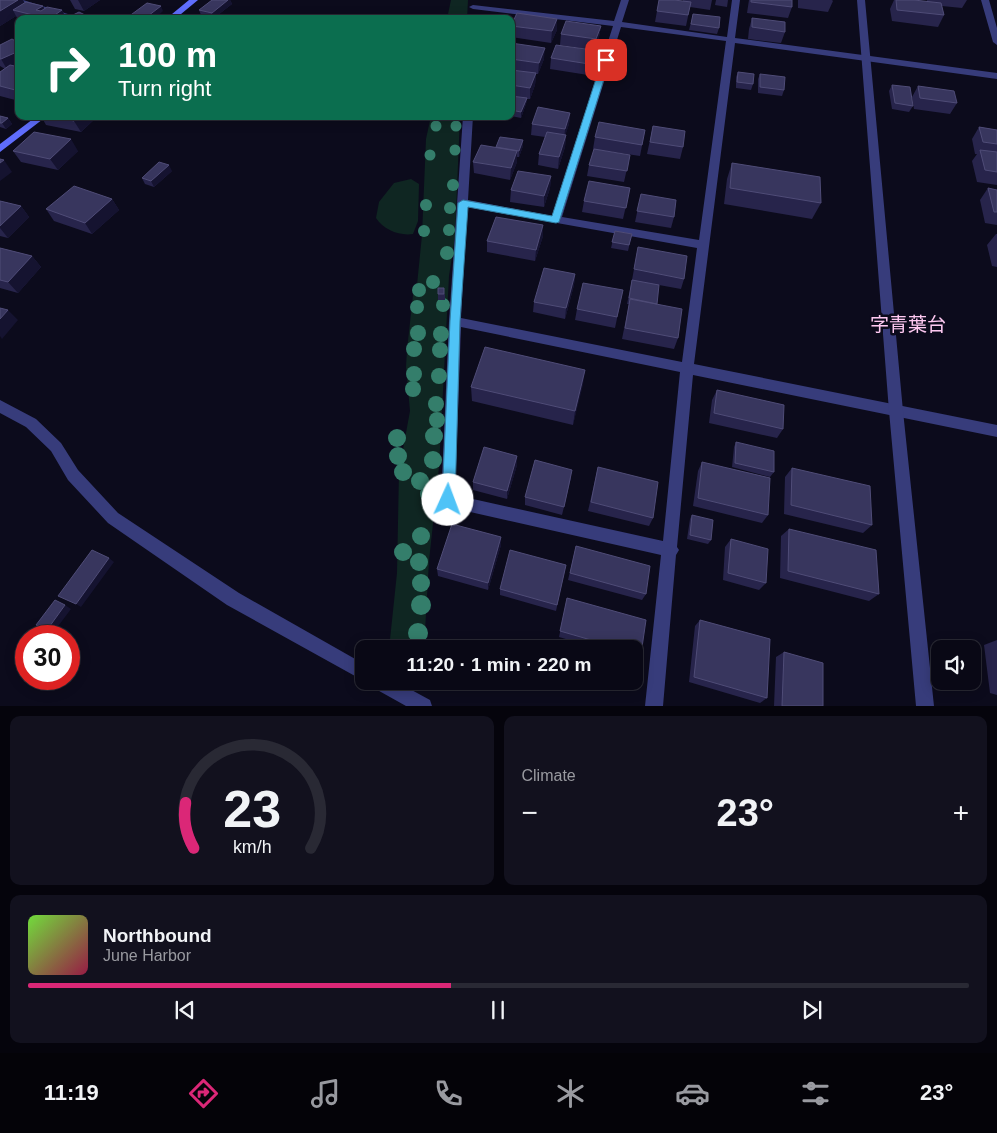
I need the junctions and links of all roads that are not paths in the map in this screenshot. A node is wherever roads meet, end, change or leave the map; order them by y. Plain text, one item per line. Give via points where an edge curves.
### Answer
1 (16, 0) edge
2 (194, 0) edge
3 (624, 0) edge
4 (736, 0) edge
5 (861, 0) edge
6 (985, 0) edge
7 (474, 3) edge
8 (67, 15) edge
9 (175, 15) edge
10 (618, 24) junction
11 (732, 40) junction
12 (997, 42) edge
13 (866, 57) junction
14 (997, 76) edge
15 (38, 120) edge
16 (468, 120) edge
17 (0, 149) edge
18 (463, 203) junction
19 (556, 220) junction
20 (704, 246) junction
21 (455, 321) junction
22 (687, 368) junction
23 (0, 406) edge
24 (896, 411) junction
25 (997, 431) edge
26 (671, 550) junction
27 (355, 668) edge
28 (389, 690) edge
29 (403, 701) edge
30 (424, 706) edge
31 (654, 706) edge
32 (925, 706) edge

1 - 8 street
2 - 9 main road
3 - 10 street
4 - 11 street
5 - 13 street
6 - 12 street
7 - 10 street
10 - 11 street
10 - 19 street
11 - 13 street
11 - 20 street
13 - 14 street
13 - 24 street
15 - 17 main road
16 - 18 street
18 - 19 street
18 - 21 street
19 - 20 street
20 - 22 street
21 - 22 street
21 - 26 street via 448,500
22 - 24 street
22 - 26 street
23 - 27 street via 31,423 56,447 73,475 113,518 233,599
24 - 25 street
24 - 32 street
26 - 31 street
28 - 29 street
29 - 30 street

